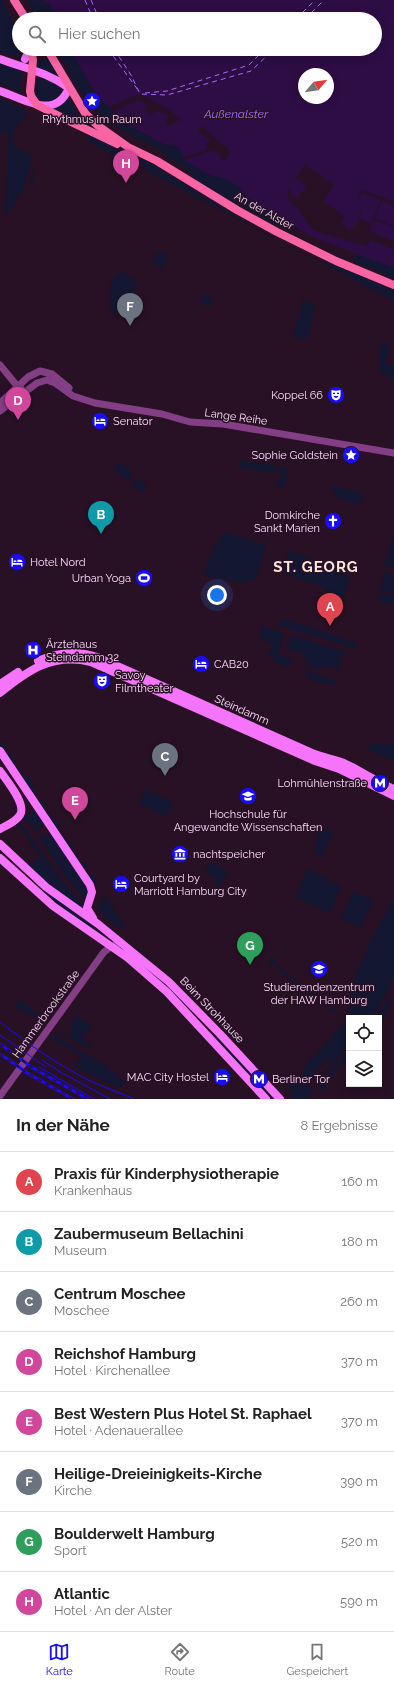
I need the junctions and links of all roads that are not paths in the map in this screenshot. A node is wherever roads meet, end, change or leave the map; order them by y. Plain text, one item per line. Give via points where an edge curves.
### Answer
1 (14, 0) edge
2 (21, 12) edge
3 (26, 56) edge
4 (31, 56) edge
5 (50, 56) edge
6 (25, 59) dead end
7 (2, 60) edge
8 (33, 69) junction
9 (69, 88) junction
10 (0, 91) edge
11 (30, 91) junction
12 (22, 98) junction
13 (37, 105) junction
14 (128, 147) junction
15 (394, 285) edge
16 (0, 365) edge
17 (18, 387) junction
18 (32, 387) junction
19 (78, 396) junction
20 (17, 397) junction
21 (0, 403) edge
22 (0, 411) edge
23 (394, 453) edge
24 (79, 656) junction
25 (0, 684) edge
26 (0, 692) edge
27 (0, 751) edge
28 (0, 771) edge
29 (394, 789) edge
30 (394, 796) edge
31 (0, 829) edge
32 (0, 844) edge
33 (0, 858) edge
34 (98, 924) junction
35 (122, 943) junction
36 (112, 946) junction
37 (0, 1096) edge
38 (266, 1099) edge
39 (280, 1099) edge

1 - 2 main road
3 - 6 main road
4 - 8 main road
5 - 9 main road
7 - 8 main road, An der Alster
8 - 9 main road, An der Alster
8 - 11 main road
9 - 13 main road via 63,100 57,104
9 - 14 main road, An der Alster via 87,116
10 - 12 main road
11 - 12 main road
11 - 13 main road
12 - 13 main road
13 - 14 main road, An der Alster via 79,127
14 - 15 main road, An der Alster via 157,161 277,232 336,261
16 - 17 street
17 - 18 street
17 - 19 street, Lange Reihe via 37,372 47,372
17 - 20 street via 20,392
17 - 21 street
18 - 19 street, Lange Reihe via 39,381 50,380 73,396
18 - 20 street
19 - 23 street, Lange Reihe via 95,403 162,414 190,422 223,424
20 - 22 street
24 - 25 main road via 60,654 40,660
24 - 26 main road via 37,666
24 - 29 main road, Steindamm via 98,657 312,753 345,764
24 - 30 main road, Steindamm via 339,769
27 - 34 main road via 90,885 92,892 87,908
28 - 31 main road via 21,802 22,811 18,817
32 - 34 main road, Beim Strohhause via 46,887
33 - 36 main road, Beim Strohhause via 53,906
34 - 35 main road, Beim Strohhause
35 - 36 street
35 - 39 main road, Beim Strohhause via 190,1002
36 - 37 street, Hammerbrookstraße via 104,952
36 - 38 main road, Beim Strohhause via 167,992

